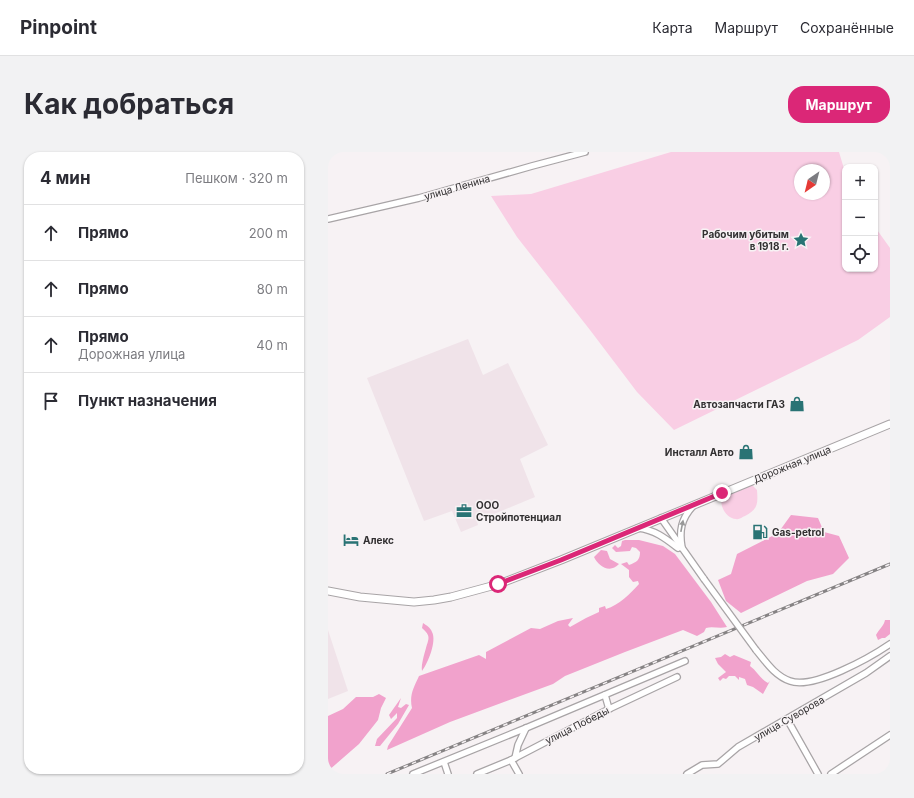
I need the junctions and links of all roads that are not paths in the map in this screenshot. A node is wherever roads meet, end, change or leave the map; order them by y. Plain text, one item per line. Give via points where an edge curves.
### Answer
1 (585, 152) edge
2 (328, 219) edge
3 (890, 424) edge
4 (695, 504) junction
5 (661, 518) junction
6 (638, 528) junction
7 (683, 552) junction
8 (328, 591) edge
9 (890, 644) edge
10 (890, 656) edge
11 (684, 661) dead end
12 (677, 677) dead end
13 (605, 695) junction
14 (609, 708) junction
15 (787, 719) junction
16 (526, 728) junction
17 (890, 735) edge
18 (513, 759) junction
19 (444, 762) junction
20 (413, 774) edge
21 (448, 774) edge
22 (477, 774) edge
23 (519, 774) edge
24 (687, 774) edge
25 (818, 774) edge
26 (831, 774) edge

1 - 2 street, улица Ленина via 418,198
3 - 4 main road, Дорожная улица
4 - 5 main road, Дорожная улица
7 -> 4 street via 680,529 687,512
5 - 6 main road, Дорожная улица
5 - 7 street
6 - 7 street via 657,533
6 - 8 main road, Дорожная улица via 508,581 440,599 414,602
7 - 9 street, bridge via 769,666 781,677 792,682 817,680 848,668
10 - 15 street, улица Суворова
11 - 13 street
12 - 14 street, улица Победы
13 - 14 street
13 - 16 street
14 - 18 street, улица Победы
15 - 24 street, улица Суворова via 738,747 718,764 702,765
15 - 25 street
16 - 18 street
16 - 19 street
17 - 26 street
18 - 22 street, улица Победы
18 - 23 street
19 - 20 street
19 - 21 street

